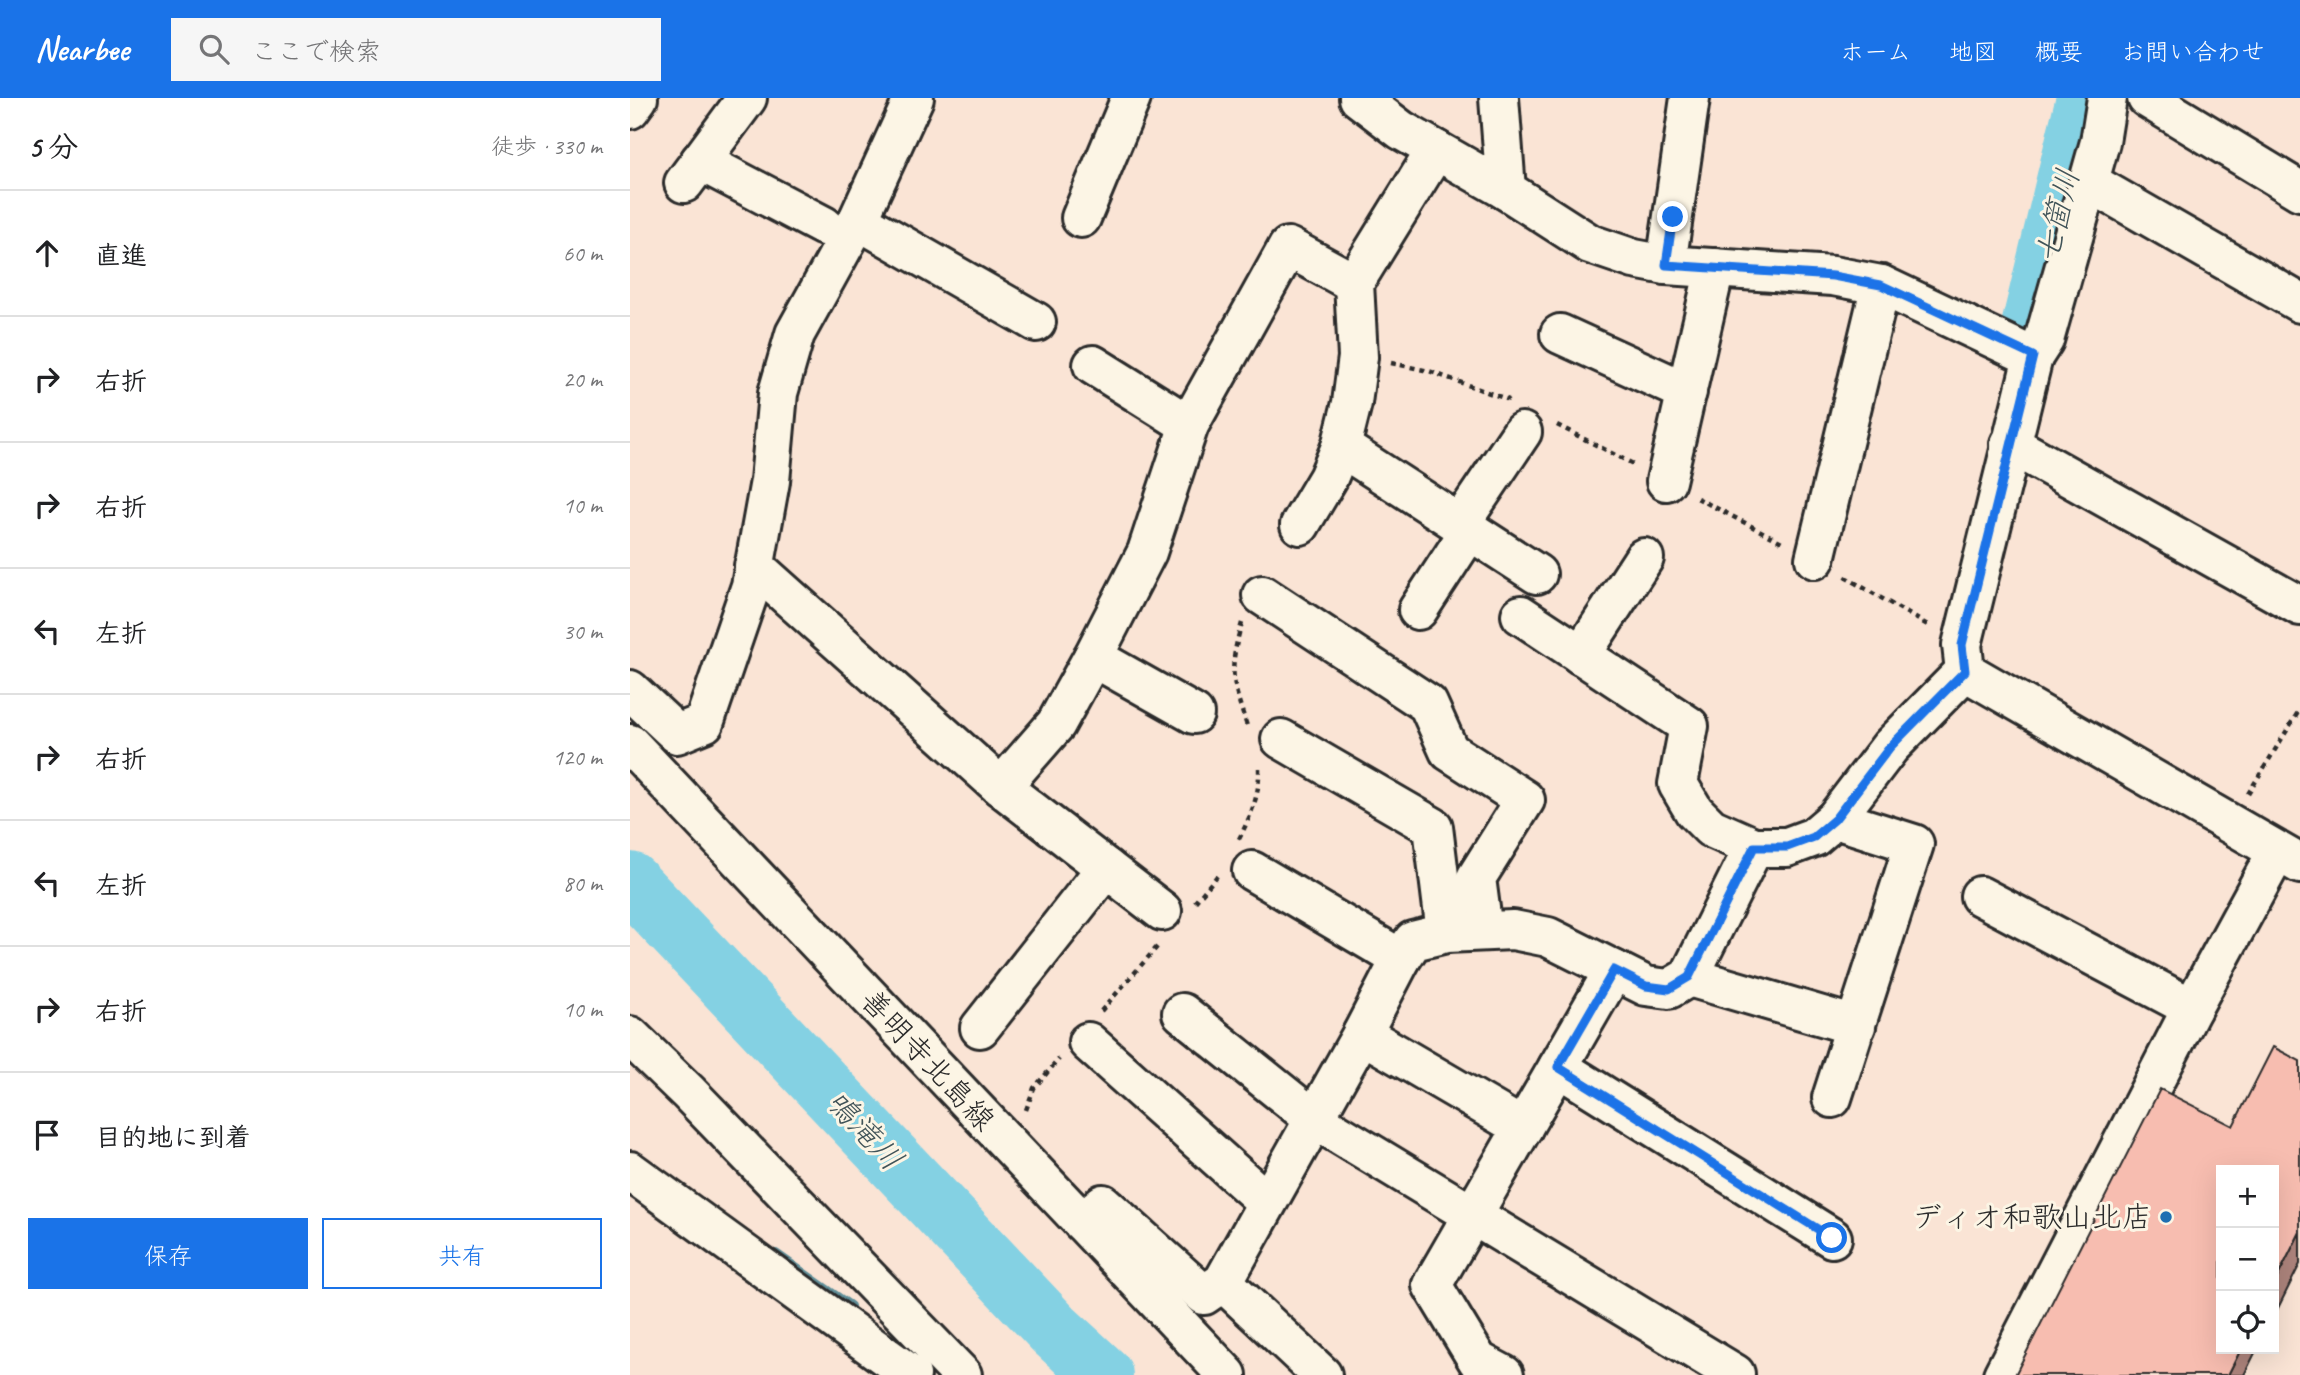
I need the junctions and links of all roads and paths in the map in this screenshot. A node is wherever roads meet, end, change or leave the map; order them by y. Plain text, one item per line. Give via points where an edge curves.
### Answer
1 (638, 98) edge
2 (747, 98) edge
3 (914, 98) edge
4 (1130, 98) edge
5 (1359, 98) edge
6 (1499, 98) edge
7 (1690, 98) edge
8 (2107, 98) edge
9 (2147, 98) edge
10 (630, 109) edge
11 (1436, 150) junction
12 (2089, 182) junction
13 (1506, 190) junction
14 (2300, 191) edge
15 (1081, 218) dead end
16 (841, 223) junction
17 (1666, 265) junction
18 (1715, 268) junction
19 (1354, 283) junction
20 (1881, 285) junction
21 (2300, 303) edge
22 (1036, 322) dead end
23 (1560, 334) dead end
24 (2033, 356) junction
25 (1093, 365) dead end
26 (1686, 392) junction
27 (1189, 425) junction
28 (1522, 432) dead end
29 (2010, 444) junction
30 (1341, 447) junction
31 (1666, 481) dead end
32 (1300, 525) dead end
33 (1465, 527) junction
34 (1644, 558) dead end
35 (1815, 559) dead end
36 (754, 566) junction
37 (1537, 574) dead end
38 (1262, 594) dead end
39 (2300, 606) edge
40 (1418, 610) dead end
41 (1521, 615) dead end
42 (1581, 654) junction
43 (1093, 657) junction
44 (1965, 671) junction
45 (630, 690) edge
46 (2300, 709) edge
47 (1194, 715) dead end
48 (1281, 739) dead end
49 (630, 744) edge
50 (1001, 787) junction
51 (1835, 819) junction
52 (2229, 824) junction
53 (1754, 847) junction
54 (2288, 858) edge
55 (1106, 867) junction
56 (1252, 871) dead end
57 (1980, 896) dead end
58 (1162, 911) dead end
59 (1464, 932) junction
60 (1401, 959) junction
61 (1614, 970) junction
62 (1689, 977) junction
63 (2192, 1008) junction
64 (1182, 1013) dead end
65 (1856, 1026) junction
66 (980, 1028) dead end
67 (1362, 1034) junction
68 (630, 1036) edge
69 (1088, 1042) dead end
70 (1558, 1067) junction
71 (1832, 1098) dead end
72 (1314, 1119) junction
73 (1523, 1128) junction
74 (630, 1171) edge
75 (1267, 1202) junction
76 (1473, 1214) junction
77 (1082, 1222) junction
78 (1832, 1238) dead end
79 (1223, 1282) junction
80 (1735, 1374) edge
81 (911, 1375) edge
82 (962, 1375) edge
83 (1227, 1375) edge
84 (1322, 1375) edge
85 (1504, 1375) edge
86 (2003, 1375) edge

1 - 10 street
2 - 16 street via 692,172
3 - 16 street
4 - 15 street
5 - 11 street
6 - 13 street
7 - 17 street
8 - 12 street
9 - 14 street
11 - 13 street
11 - 19 street
12 - 21 street
12 - 24 street via 2043,341
13 - 17 street via 1590,244
16 - 22 street
16 - 36 street via 795,334 778,393 770,481
17 - 18 street
18 - 20 street via 1833,276
18 - 26 street
19 - 27 street via 1287,247
19 - 30 street via 1358,357
20 - 24 street
20 - 35 street
23 - 26 street
24 - 29 street
25 - 27 street
26 - 31 street
27 - 43 street via 1147,552
28 - 33 street
29 - 39 street
29 - 44 street via 1962,645
30 - 32 street
30 - 33 street
33 - 37 street
33 - 40 street
34 - 42 street
36 - 45 street via 704,723 677,734
36 - 50 street
38 - 59 street via 1428,704 1449,751 1525,800 1476,878
41 - 42 street
42 - 53 street via 1689,726 1678,784 1711,828
43 - 47 street
43 - 50 street via 1056,724
44 - 51 street via 1890,747
44 - 52 street
46 - 52 path
48 - 59 street via 1433,827
49 - 77 street, 善明寺北島線
50 - 55 street
51 - 53 street via 1814,837 1787,847
51 - 65 street via 1914,844
52 - 54 street
53 - 62 street
54 - 63 street
55 - 58 street
55 - 66 street
56 - 60 street
57 - 63 street
59 - 60 street via 1413,941
59 - 61 street via 1513,930 1548,937
60 - 67 street
61 - 62 street via 1646,986 1669,989
61 - 70 street
62 - 65 street
63 - 86 street
64 - 72 street
65 - 71 street
67 - 72 street
67 - 73 street
68 - 82 street
69 - 75 street
70 - 73 street
70 - 78 street
72 - 75 street
72 - 76 street
73 - 76 street
74 - 81 street
75 - 79 street
76 - 80 street
76 - 85 street via 1432,1285 1478,1361
77 - 79 street via 1102,1204 1204,1295
77 - 83 street, 善明寺北島線
79 - 84 street

